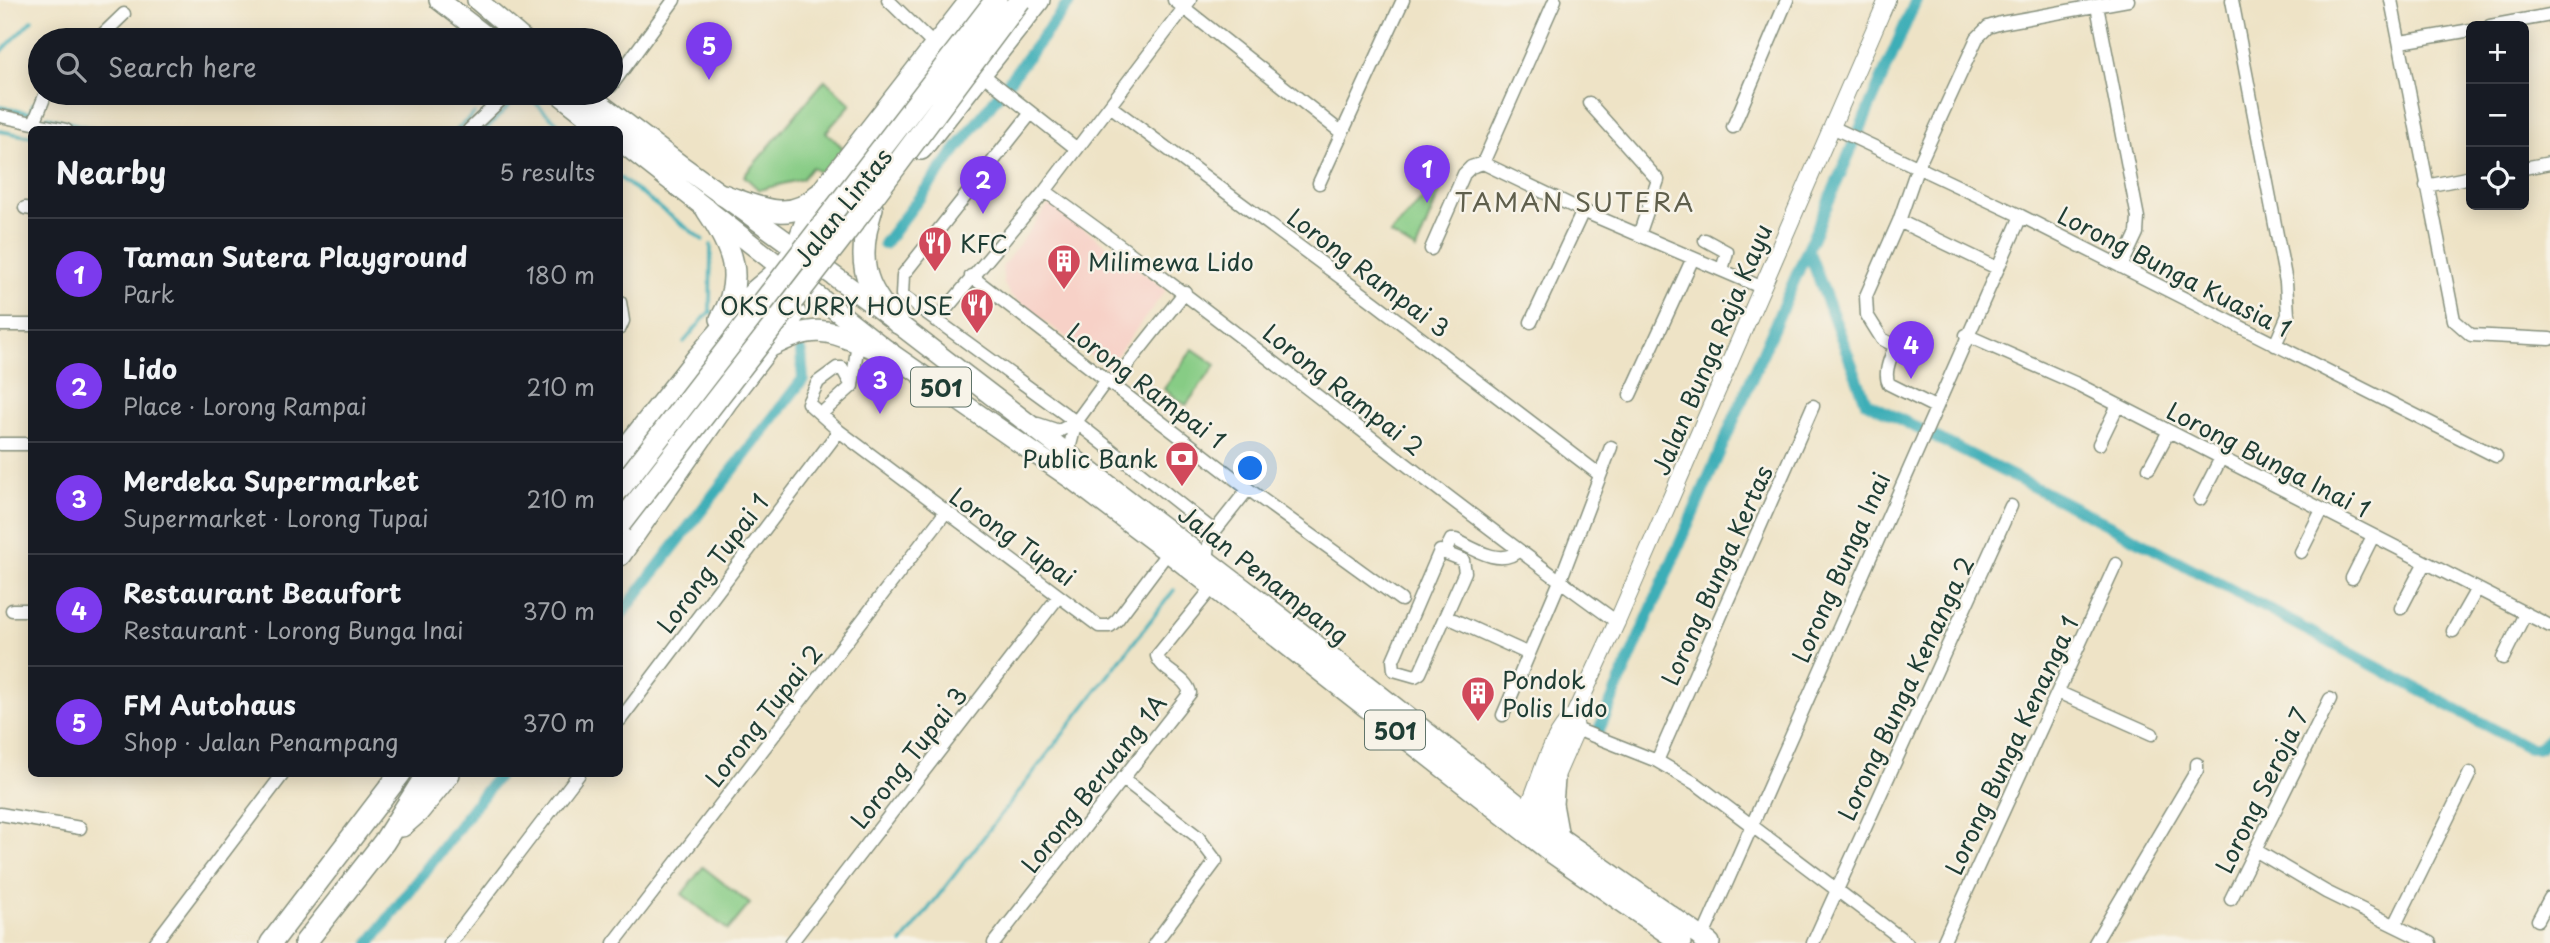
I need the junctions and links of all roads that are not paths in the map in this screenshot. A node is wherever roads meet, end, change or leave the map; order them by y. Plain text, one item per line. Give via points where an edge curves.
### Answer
1 (439, 0) edge
2 (477, 0) edge
3 (673, 0) edge
4 (888, 0) edge
5 (971, 0) edge
6 (996, 0) edge
7 (1020, 0) edge
8 (1039, 0) edge
9 (1403, 0) edge
10 (1555, 0) edge
11 (1787, 0) edge
12 (1887, 0) edge
13 (2128, 0) edge
14 (2232, 0) edge
15 (2391, 0) edge
16 (1183, 3) edge
17 (2097, 6) junction
18 (124, 14) dead end
19 (2550, 15) edge
20 (2517, 21) edge
21 (109, 28) edge
22 (475, 28) edge
23 (510, 28) edge
24 (2466, 31) edge
25 (2401, 42) junction
26 (934, 46) junction
27 (623, 69) edge
28 (982, 74) junction
29 (1589, 103) dead end
30 (41, 105) edge
31 (495, 105) edge
32 (573, 105) edge
33 (607, 105) edge
34 (1110, 106) junction
35 (1031, 113) junction
36 (0, 116) edge
37 (34, 123) junction
38 (48, 126) edge
39 (472, 126) edge
40 (600, 126) edge
41 (1733, 127) dead end
42 (1840, 131) junction
43 (1342, 133) junction
44 (623, 143) edge
45 (1077, 149) junction
46 (1483, 163) junction
47 (2550, 163) edge
48 (2529, 167) edge
49 (1917, 169) junction
50 (2466, 178) edge
51 (1319, 183) dead end
52 (2426, 186) junction
53 (823, 190) junction
54 (1045, 191) junction
55 (715, 203) junction
56 (1583, 211) junction
57 (867, 215) junction
58 (2021, 216) junction
59 (1899, 221) junction
60 (1639, 235) junction
61 (1705, 240) dead end
62 (796, 248) junction
63 (1431, 249) dead end
64 (1693, 258) junction
65 (2121, 267) junction
66 (826, 268) junction
67 (1997, 268) junction
68 (781, 269) junction
69 (1722, 270) junction
70 (971, 276) junction
71 (1763, 288) junction
72 (810, 291) junction
73 (1185, 292) junction
74 (732, 318) junction
75 (936, 321) junction
76 (1531, 322) dead end
77 (898, 323) junction
78 (0, 325) edge
79 (28, 325) edge
80 (1966, 335) junction
81 (2550, 340) edge
82 (859, 341) junction
83 (2275, 345) junction
84 (772, 346) junction
85 (889, 352) junction
86 (698, 357) junction
87 (1109, 382) junction
88 (852, 386) junction
89 (1630, 396) dead end
90 (2118, 405) junction
91 (1003, 406) junction
92 (1813, 406) dead end
93 (1932, 412) junction
94 (822, 413) junction
95 (1076, 422) junction
96 (839, 431) junction
97 (2169, 431) junction
98 (0, 444) edge
99 (28, 444) edge
100 (2099, 444) dead end
101 (1611, 447) dead end
102 (623, 452) edge
103 (1068, 453) junction
104 (2496, 456) dead end
105 (2221, 458) junction
106 (2149, 468) dead end
107 (1600, 475) junction
108 (1073, 480) junction
109 (623, 484) edge
110 (1248, 489) junction
111 (2200, 499) dead end
112 (2011, 506) dead end
113 (2322, 510) junction
114 (946, 513) junction
115 (623, 520) edge
116 (1215, 532) junction
117 (2373, 536) junction
118 (1520, 550) junction
119 (623, 551) edge
120 (1445, 551) junction
121 (1168, 552) junction
122 (2301, 552) dead end
123 (1206, 561) junction
124 (2425, 562) junction
125 (2116, 564) dead end
126 (2352, 578) dead end
127 (1560, 581) junction
128 (1212, 587) junction
129 (2477, 589) junction
130 (1059, 596) junction
131 (1401, 600) dead end
132 (2401, 608) dead end
133 (12, 610) dead end
134 (28, 610) edge
135 (2525, 614) junction
136 (1454, 620) dead end
137 (1617, 622) junction
138 (2550, 626) edge
139 (2453, 631) dead end
140 (1284, 632) junction
141 (1529, 654) junction
142 (2503, 658) dead end
143 (2060, 693) junction
144 (2330, 699) dead end
145 (1503, 715) dead end
146 (623, 716) edge
147 (1571, 723) junction
148 (2152, 734) dead end
149 (1657, 761) junction
150 (2197, 764) dead end
151 (2470, 773) dead end
152 (282, 777) edge
153 (447, 777) edge
154 (577, 777) edge
155 (391, 778) edge
156 (1122, 778) junction
157 (1555, 779) junction
158 (422, 781) edge
159 (0, 814) edge
160 (1751, 822) junction
161 (1528, 823) junction
162 (80, 828) dead end
163 (1559, 837) junction
164 (384, 842) junction
165 (2255, 850) junction
166 (1836, 888) junction
167 (2550, 898) edge
168 (2231, 900) dead end
169 (2538, 920) dead end
170 (2395, 925) junction
171 (1704, 941) edge
172 (155, 943) edge
173 (271, 943) edge
174 (305, 943) edge
175 (450, 943) edge
176 (614, 943) edge
177 (791, 943) edge
178 (994, 943) edge
179 (1155, 943) edge
180 (1681, 943) edge
181 (1813, 943) edge
182 (1907, 943) edge
183 (1943, 943) edge
184 (2095, 943) edge
185 (2430, 943) edge

1 - 22 main road
2 - 23 main road
3 - 27 street
4 - 26 street
5 - 26 highway, Jalan Lintas
6 - 109 highway, Jalan Lintas, bridge
7 - 115 highway, Jalan Lintas, bridge
8 - 28 highway, Jalan Lintas
9 - 43 street
10 - 46 street
11 - 41 street
12 - 42 street, Jalan Bunga Raja Kayu
13 - 17 street
14 - 83 street via 2286,282 2288,314
15 - 25 street
16 - 34 street
16 - 43 street
17 - 49 street via 1988,27 1977,38
17 - 65 street via 2138,218 2137,233
18 - 21 street
19 - 20 street
24 - 25 street
25 - 52 street
26 - 53 highway, Jalan Lintas
28 - 35 street
28 - 57 highway, Jalan Lintas
29 - 60 street via 1658,180
30 - 37 street
31 - 39 street
32 - 40 main road
33 - 55 main road, Jalan Penampang / 501
34 - 45 street
34 - 107 street, Lorong Rampai 3
35 - 45 street
35 - 75 street via 903,275 902,295
36 - 37 street
37 - 38 street
42 - 49 street, Lorong Bunga Kuasia 1
42 - 71 street, Jalan Bunga Raja Kayu via 1790,224
43 - 51 street
44 - 55 main road, Jalan Penampang / 501
45 - 54 street
46 - 56 street
46 - 63 street via 1464,174
47 - 48 street
49 - 58 street, Lorong Bunga Kuasia 1
49 - 59 street
50 - 52 street
52 - 81 street via 2454,320 2471,335
53 - 55 highway via 794,212
53 - 57 highway via 818,211 825,228 850,230
53 - 62 highway, Jalan Lintas
54 - 70 street
54 - 73 street, Lorong Rampai 2
55 - 62 main road, Jalan Penampang / 501
55 - 68 main road, Jalan Penampang / 501
55 - 86 highway via 733,264 735,290
56 - 60 street
56 - 76 street
57 - 66 highway, Jalan Lintas
57 - 77 highway via 862,252 866,275 876,300
58 - 65 street, Lorong Bunga Kuasia 1
58 - 67 street, Lorong Bunga Inai
59 - 67 street
59 - 93 street via 1866,296 1867,315 1882,339 1895,346 1889,361 1889,384
60 - 64 street
61 - 69 street via 1727,252
62 - 66 main road, Jalan Penampang / 501
62 - 68 highway, Jalan Lintas
64 - 69 street
64 - 89 street
65 - 83 street, Lorong Bunga Kuasia 1
66 - 72 highway, Jalan Lintas
66 - 77 main road, Jalan Penampang / 501
67 - 80 street, Lorong Bunga Inai
68 - 72 main road, Jalan Penampang / 501
68 - 74 highway, Jalan Lintas
69 - 71 street
70 - 75 street
70 - 87 street, Lorong Rampai 1
71 - 137 street, Jalan Bunga Raja Kayu
72 - 84 highway, Jalan Lintas
72 - 85 main road, Jalan Penampang / 501
73 - 87 street
73 - 118 street, Lorong Rampai 2
74 - 84 highway via 770,314 779,330
74 - 86 highway, Jalan Lintas
75 - 95 street
77 - 91 main road, Jalan Penampang / 501
78 - 79 street
80 - 90 street, Lorong Bunga Inai 1
80 - 93 street, Lorong Bunga Inai
82 - 84 highway via 832,331 805,331
82 - 85 highway
82 - 88 street
83 - 104 street, Lorong Bunga Kuasia 1
84 - 119 highway, Jalan Lintas via 727,401
85 - 108 main road, Jalan Penampang / 501
86 - 102 highway, Jalan Lintas
87 - 95 street
87 - 110 street, Lorong Rampai 1
88 - 94 street
88 - 94 street via 842,368 829,371 807,401
90 - 97 street, Lorong Bunga Inai 1
90 - 100 street
91 - 95 street via 1049,430 1059,431
91 - 103 main road, Jalan Penampang / 501
92 - 149 street, Lorong Bunga Kertas
93 - 160 street, Lorong Bunga Inai
94 - 96 street, Lorong Tupai
95 - 103 street
95 - 116 street
96 - 114 street, Lorong Tupai
96 - 146 street, Lorong Tupai 1
97 - 105 street, Lorong Bunga Inai 1
97 - 106 street
98 - 99 street
101 - 107 street
103 - 108 main road
103 - 123 main road, Jalan Penampang / 501
105 - 111 street
105 - 113 street, Lorong Bunga Inai 1
107 - 127 street
108 - 121 main road, Jalan Penampang / 501
110 - 116 street
110 - 131 street, Lorong Rampai 1
112 - 166 street, Lorong Bunga Kenanga 2
113 - 117 street, Lorong Bunga Inai 1
113 - 122 street
114 - 130 street, Lorong Tupai
114 - 176 street, Lorong Tupai 2
116 - 123 street
117 - 124 street, Lorong Bunga Inai 1
117 - 126 street
118 - 120 street via 1502,559 1451,540
118 - 127 street, Lorong Rampai 2
120 - 120 street via 1463,560 1465,572 1420,673 1405,675 1394,670 1393,660 1437,555
121 - 128 main road, Jalan Penampang / 501
121 - 130 street, Lorong Tupai via 1110,626 1099,626
123 - 140 main road, Jalan Penampang / 501
124 - 129 street, Lorong Bunga Inai 1
124 - 132 street
125 - 143 street, Lorong Bunga Kenanga 1
127 - 137 street, Lorong Rampai 2
127 - 141 street
128 - 140 main road, Jalan Penampang / 501
128 - 156 street, Lorong Beruang 1A via 1157,656 1190,693
129 - 135 street, Lorong Bunga Inai 1
129 - 139 street
130 - 177 street, Lorong Tupai 3
133 - 134 street
135 - 138 street, Lorong Bunga Inai 1
135 - 142 street
136 - 141 street
137 - 147 street, Jalan Bunga Raja Kayu
140 - 161 main road, Jalan Penampang / 501
141 - 145 street
143 - 148 street
143 - 183 street, Lorong Bunga Kenanga 1
144 - 165 street, Lorong Seroja 7
147 - 149 street
147 - 157 street, Jalan Bunga Raja Kayu
147 - 161 street, Jalan Bunga Raja Kayu
149 - 160 street
150 - 184 street
151 - 170 street
152 - 172 street
153 - 164 highway via 418,812
154 - 175 street
155 - 173 highway
156 - 178 street, Lorong Beruang 1A
156 - 179 street via 1198,837 1216,861
157 - 161 street, Jalan Bunga Raja Kayu
157 - 163 main road via 1553,804
158 - 164 highway
159 - 162 street
160 - 166 street
160 - 171 street, Lorong Bunga Inai
161 - 163 main road, Jalan Penampang / 501
161 - 180 main road, Jalan Penampang / 501
163 - 171 main road, Jalan Penampang / 501
164 - 174 highway
165 - 168 street, Lorong Seroja 7
165 - 170 street
166 - 181 street, Lorong Bunga Kenanga 2
166 - 182 street
167 - 169 street
170 - 185 street

